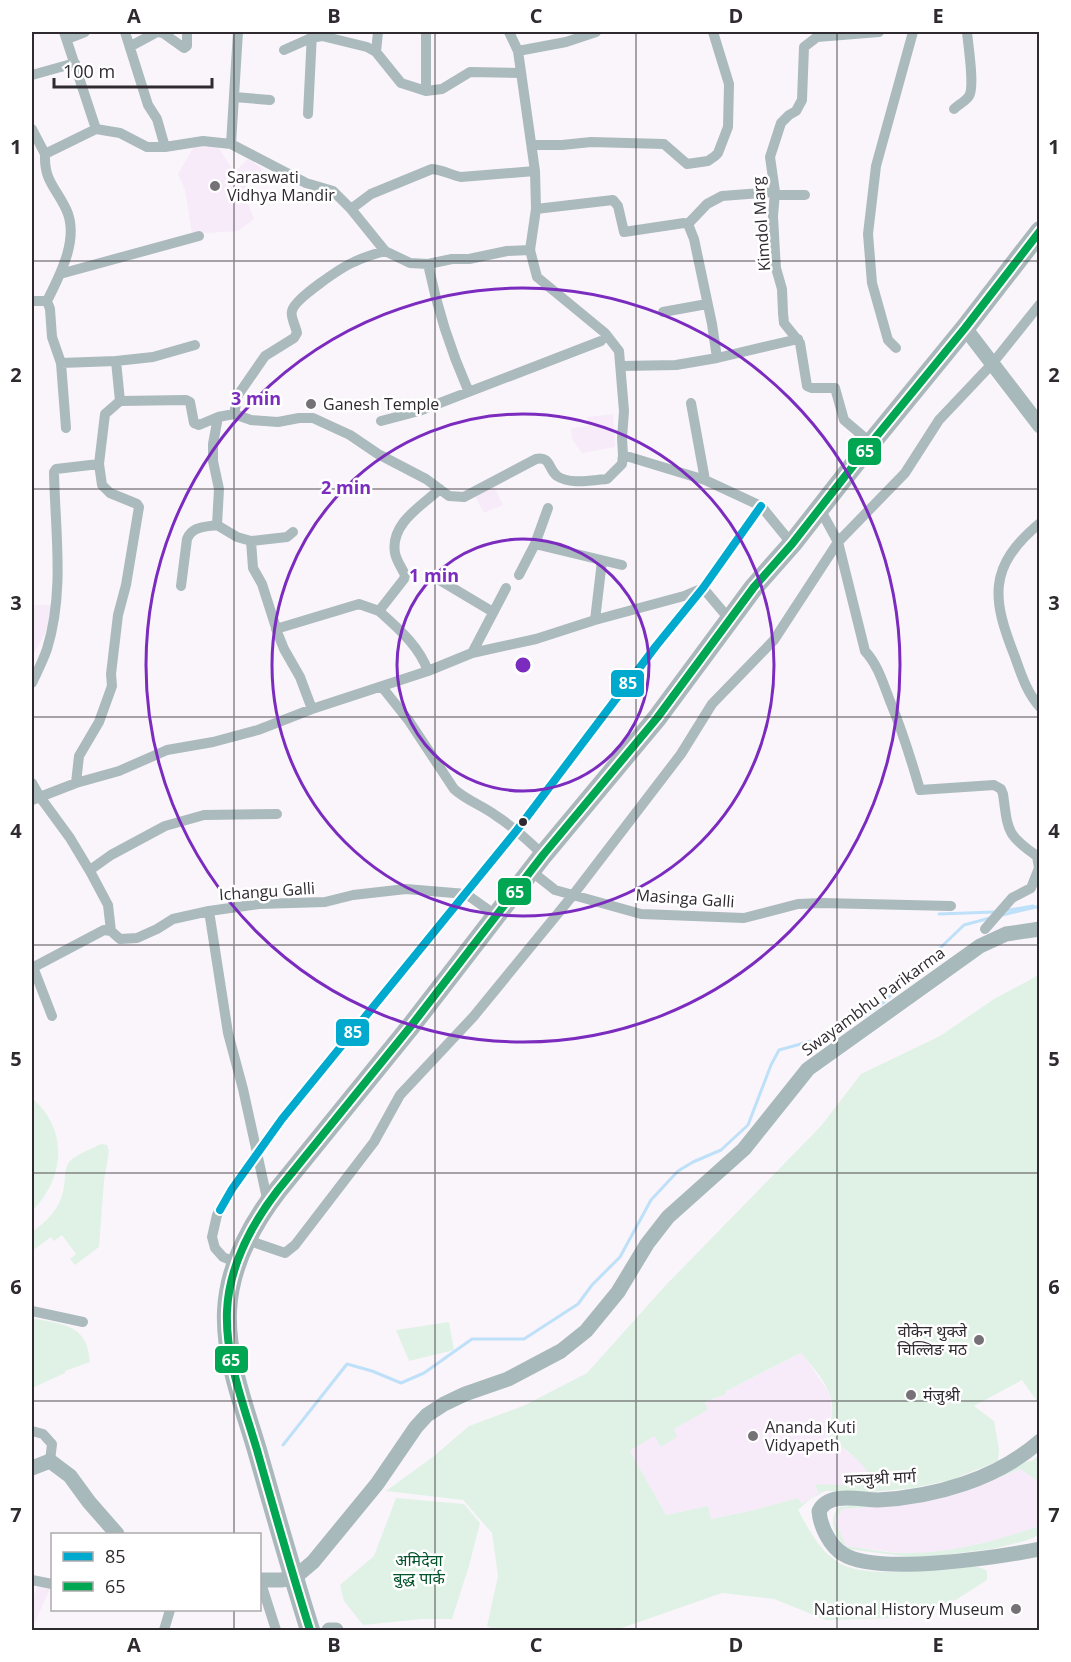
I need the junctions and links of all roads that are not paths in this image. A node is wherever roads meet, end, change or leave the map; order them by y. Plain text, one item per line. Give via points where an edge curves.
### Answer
1 (86, 32) edge
2 (125, 32) edge
3 (158, 32) edge
4 (187, 32) edge
5 (238, 32) edge
6 (378, 32) edge
7 (426, 32) edge
8 (509, 32) edge
9 (596, 32) edge
10 (713, 32) edge
11 (879, 32) edge
12 (913, 32) edge
13 (967, 32) edge
14 (65, 35) edge
15 (311, 35) edge
16 (130, 46) junction
17 (284, 50) dead end
18 (518, 51) junction
19 (376, 52) junction
20 (75, 63) junction
21 (520, 73) junction
22 (32, 75) edge
23 (426, 91) junction
24 (234, 97) junction
25 (270, 100) dead end
26 (954, 109) dead end
27 (308, 114) dead end
28 (32, 129) edge
29 (96, 129) junction
30 (231, 144) junction
31 (531, 145) junction
32 (165, 147) junction
33 (45, 154) junction
34 (535, 171) junction
35 (775, 194) junction
36 (805, 195) dead end
37 (351, 209) junction
38 (536, 209) junction
39 (688, 224) junction
40 (1040, 231) edge
41 (199, 236) dead end
42 (530, 250) junction
43 (385, 251) junction
44 (428, 264) junction
45 (60, 274) junction
46 (32, 301) edge
47 (47, 301) junction
48 (707, 304) junction
49 (1040, 304) edge
50 (663, 312) dead end
51 (965, 328) junction
52 (798, 339) junction
53 (601, 341) dead end
54 (195, 345) dead end
55 (896, 348) dead end
56 (717, 358) junction
57 (116, 361) junction
58 (61, 363) junction
59 (992, 364) junction
60 (622, 366) junction
61 (468, 390) junction
62 (120, 401) junction
63 (691, 403) dead end
64 (234, 414) junction
65 (218, 417) junction
66 (381, 421) dead end
67 (1040, 426) edge
68 (66, 428) dead end
69 (871, 443) junction
70 (623, 455) junction
71 (99, 464) junction
72 (705, 480) junction
73 (440, 489) junction
74 (761, 506) junction
75 (548, 508) dead end
76 (820, 509) junction
77 (1040, 523) edge
78 (217, 525) junction
79 (293, 532) dead end
80 (251, 541) junction
81 (838, 542) junction
82 (535, 544) junction
83 (792, 544) junction
84 (602, 561) junction
85 (622, 565) dead end
86 (519, 574) dead end
87 (436, 578) dead end
88 (181, 586) dead end
89 (506, 588) dead end
90 (703, 588) junction
91 (379, 611) junction
92 (493, 612) junction
93 (595, 620) junction
94 (730, 620) junction
95 (276, 629) junction
96 (472, 653) junction
97 (428, 671) junction
98 (32, 683) edge
99 (382, 687) junction
100 (1040, 707) edge
101 (312, 710) junction
102 (32, 783) edge
103 (76, 783) junction
104 (36, 799) edge
105 (277, 814) dead end
106 (517, 830) junction
107 (543, 855) junction
108 (90, 870) junction
109 (531, 872) junction
110 (466, 894) junction
111 (573, 895) junction
112 (951, 906) dead end
113 (209, 911) junction
114 (497, 916) junction
115 (986, 929) dead end
116 (1040, 929) edge
117 (111, 931) junction
118 (32, 967) edge
119 (52, 1016) dead end
120 (258, 1154) junction
121 (268, 1203) junction
122 (247, 1240) junction
123 (237, 1263) junction
124 (32, 1311) edge
125 (83, 1322) dead end
126 (32, 1431) edge
127 (1040, 1441) edge
128 (50, 1461) junction
129 (32, 1468) edge
130 (116, 1533) edge
131 (1040, 1549) edge
132 (294, 1578) junction
133 (32, 1580) edge
134 (261, 1580) edge
135 (261, 1583) edge
136 (51, 1584) edge
137 (170, 1611) edge
138 (164, 1630) edge
139 (276, 1630) edge
140 (310, 1630) edge
141 (329, 1630) edge
142 (336, 1630) edge

1 - 14 street
2 - 16 street
3 - 4 street via 184,48
3 - 16 street
5 - 24 street
6 - 19 street
7 - 23 street
8 - 18 street
9 - 18 street
10 - 31 street via 729,84 728,127 718,153 708,161 687,164 664,144
11 - 35 street, Kimdol Marg via 817,36 804,47 802,100 781,123 770,156
12 - 55 street via 876,166 868,234 872,283 888,340
13 - 26 street via 971,91
14 - 20 street
15 - 17 street
15 - 19 street
15 - 27 street
16 - 32 street
18 - 21 street
19 - 23 street via 401,83
20 - 22 street
20 - 29 street
21 - 23 street via 470,72 442,90
21 - 31 street
24 - 25 street
24 - 30 street
28 - 33 street
29 - 32 street via 120,133 147,147
29 - 33 street
30 - 32 street via 203,141
30 - 37 street via 306,183 333,191
31 - 34 street
33 - 45 street via 46,174 68,216 70,244
34 - 37 street via 461,177 432,169 371,194
34 - 38 street
35 - 36 street
35 - 39 street via 722,196 707,204
35 - 52 street, Kimdol Marg via 773,233 784,323
37 - 43 street
38 - 39 street via 613,200 624,232
38 - 42 street
39 - 48 street
40 - 51 highway
41 - 45 street
42 - 44 street
42 - 60 street via 537,277 611,339
43 - 44 street via 410,263
43 - 64 street via 340,269 293,308 297,333 265,356 238,395
44 - 61 street via 437,309
45 - 47 street
46 - 47 street
47 - 58 street via 52,337
48 - 50 street
48 - 56 street
49 - 59 street
51 - 59 main road
51 - 69 highway
52 - 56 street
52 - 69 street, Kimdol Marg via 807,386 835,387 844,420
53 - 61 street
54 - 57 street via 153,357
56 - 60 street via 676,365
57 - 58 street
57 - 62 street
58 - 68 street
59 - 67 main road
59 - 81 street via 939,420 905,473
60 - 70 street
61 - 66 street via 419,411
62 - 65 street via 186,400 190,402 194,423 199,425
62 - 71 street via 105,414
63 - 72 street
64 - 65 street
64 - 73 street via 278,422 313,418 350,435
65 - 78 street via 213,444 219,489
69 - 76 highway
70 - 72 street
70 - 73 street via 622,464 607,479 575,481 557,476 542,458 464,497 449,496
71 - 98 street via 54,472 58,594 46,650
71 - 103 street via 102,485 139,507 118,615 112,686 99,722 79,756
72 - 74 street
73 - 91 street via 400,524 395,555 405,575
74 - 83 street
74 - 90 street
75 - 82 street
76 - 81 street
76 - 83 highway
77 - 100 street via 1008,559 997,600 1018,666
78 - 80 street
78 - 88 street via 189,533
79 - 80 street via 287,537
80 - 95 street via 253,568
81 - 111 street via 774,640 712,704 681,754
81 - 115 street via 865,651 873,660 907,743 920,790 994,785 1003,794 1009,832 1037,856 1039,868 1031,888 1012,898
82 - 84 street
82 - 86 street
83 - 94 highway
84 - 85 street
84 - 93 street
87 - 92 street
89 - 92 street
90 - 93 street
90 - 94 street
90 - 106 street
91 - 95 street via 359,604
91 - 97 street via 413,644
92 - 96 street
93 - 96 street via 536,639
94 - 107 highway via 651,725
95 - 101 street
96 - 97 street
97 - 99 street
99 - 101 street
99 - 106 street via 454,789
101 - 103 street via 236,736 167,750 119,771
102 - 104 street
103 - 104 street
104 - 108 street via 70,838
105 - 108 street via 204,815 165,826
106 - 107 street
106 - 110 street
107 - 109 highway
108 - 117 street via 108,905
109 - 111 street, Masinga Galli via 555,890
109 - 114 highway
110 - 113 street, Ichangu Galli via 406,889 325,902 259,904
110 - 114 street
110 - 120 street via 282,1119
111 - 112 street, Masinga Galli via 641,914 670,916 744,918 798,904 822,903
111 - 122 street via 474,1016 400,1095 374,1142 295,1245 285,1253
113 - 117 street via 174,919 137,938 120,939
113 - 120 street, Ichangu Galli via 228,1033
114 - 121 highway
116 - 132 main road, Swayambhu Parikarma via 1006,934 980,946 808,1069 744,1149 668,1217 618,1292 586,1331 561,1351 428,1415 346,1523
117 - 118 street via 104,930
118 - 119 street
120 - 121 street, Ichangu Galli
120 - 123 street via 232,1189 214,1224 215,1248
121 - 122 highway
122 - 123 highway
123 - 132 highway via 227,1312 231,1354
124 - 125 street
126 - 128 street via 43,1434 52,1444
127 - 131 main road, मञ्जुश्री मार्ग via 1022,1456 980,1478 943,1490 879,1500 835,1499 819,1511 834,1547 844,1555 865,1561 896,1564 983,1559
128 - 129 main road
128 - 130 main road via 70,1476
132 - 134 main road
132 - 140 highway
133 - 136 street
135 - 139 street
137 - 138 street
141 - 142 main road

